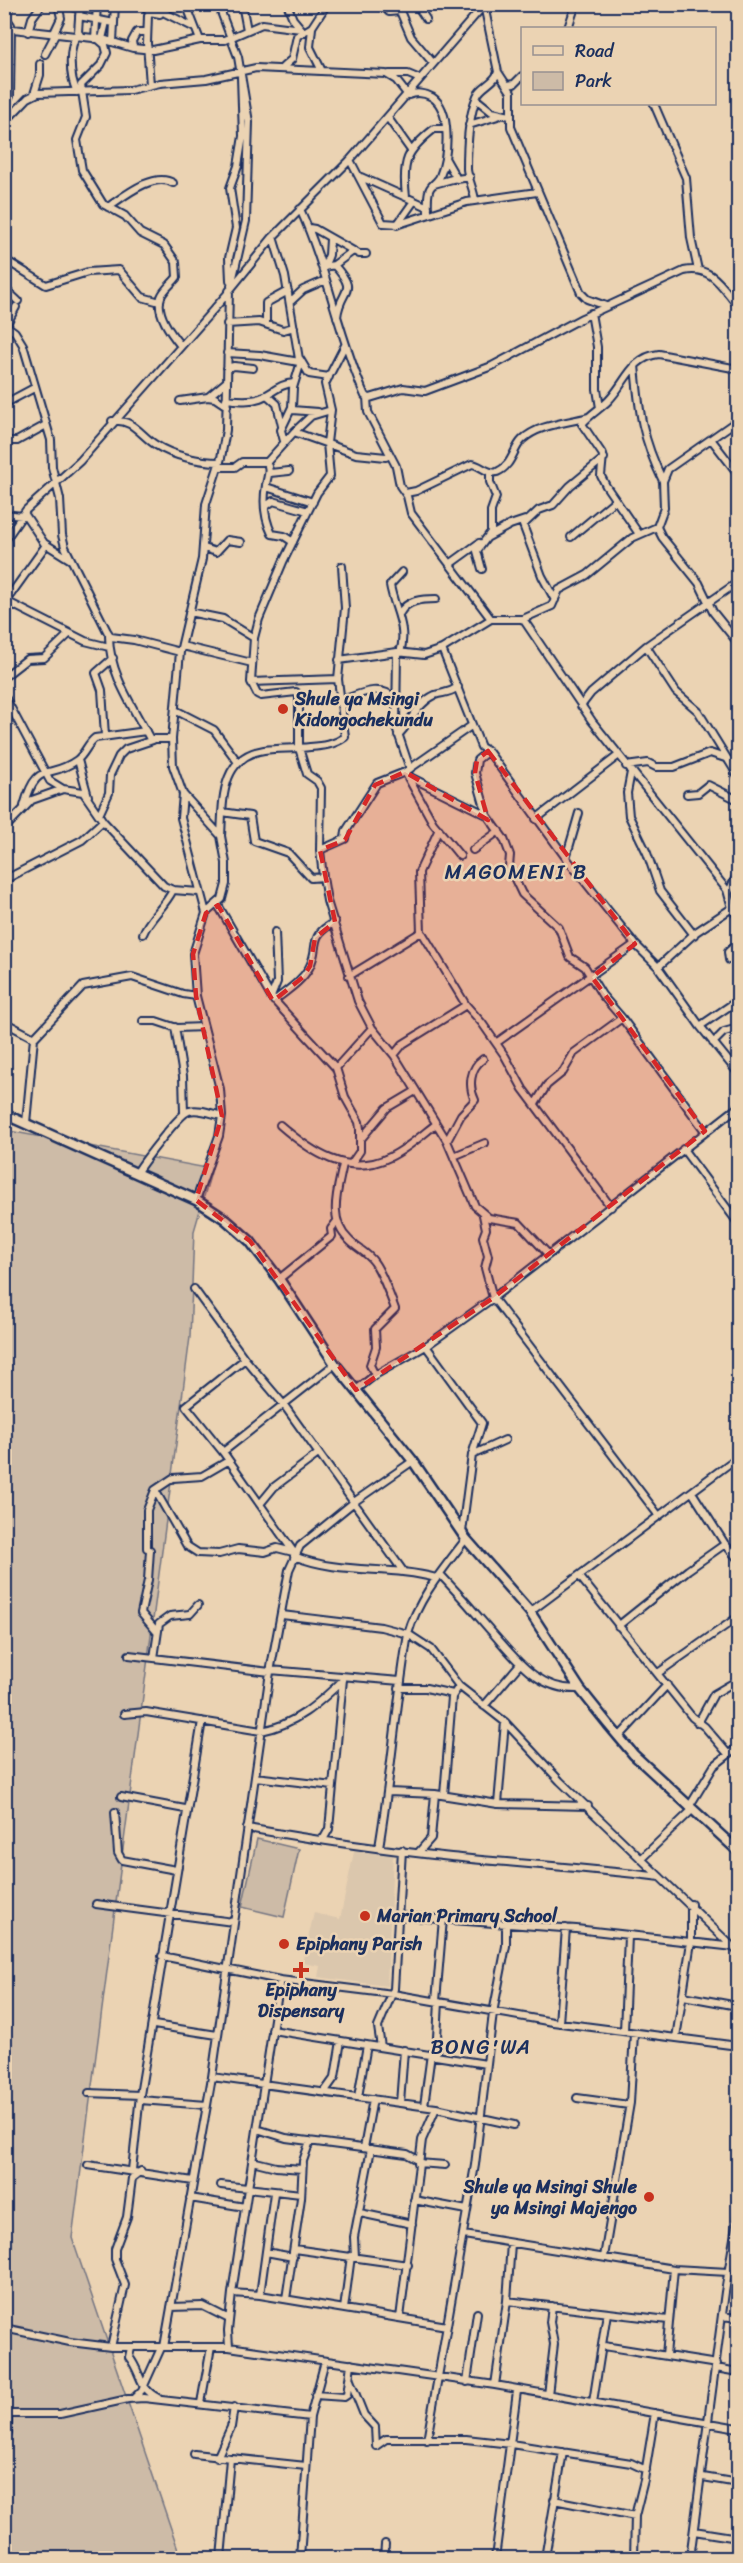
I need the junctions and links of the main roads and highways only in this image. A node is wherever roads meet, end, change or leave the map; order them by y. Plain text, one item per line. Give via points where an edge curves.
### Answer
1 (4, 1114) edge
2 (738, 1851) edge

1 - 2 main road via 196,1200 249,1241 464,1536 530,1612 580,1689 619,1737

